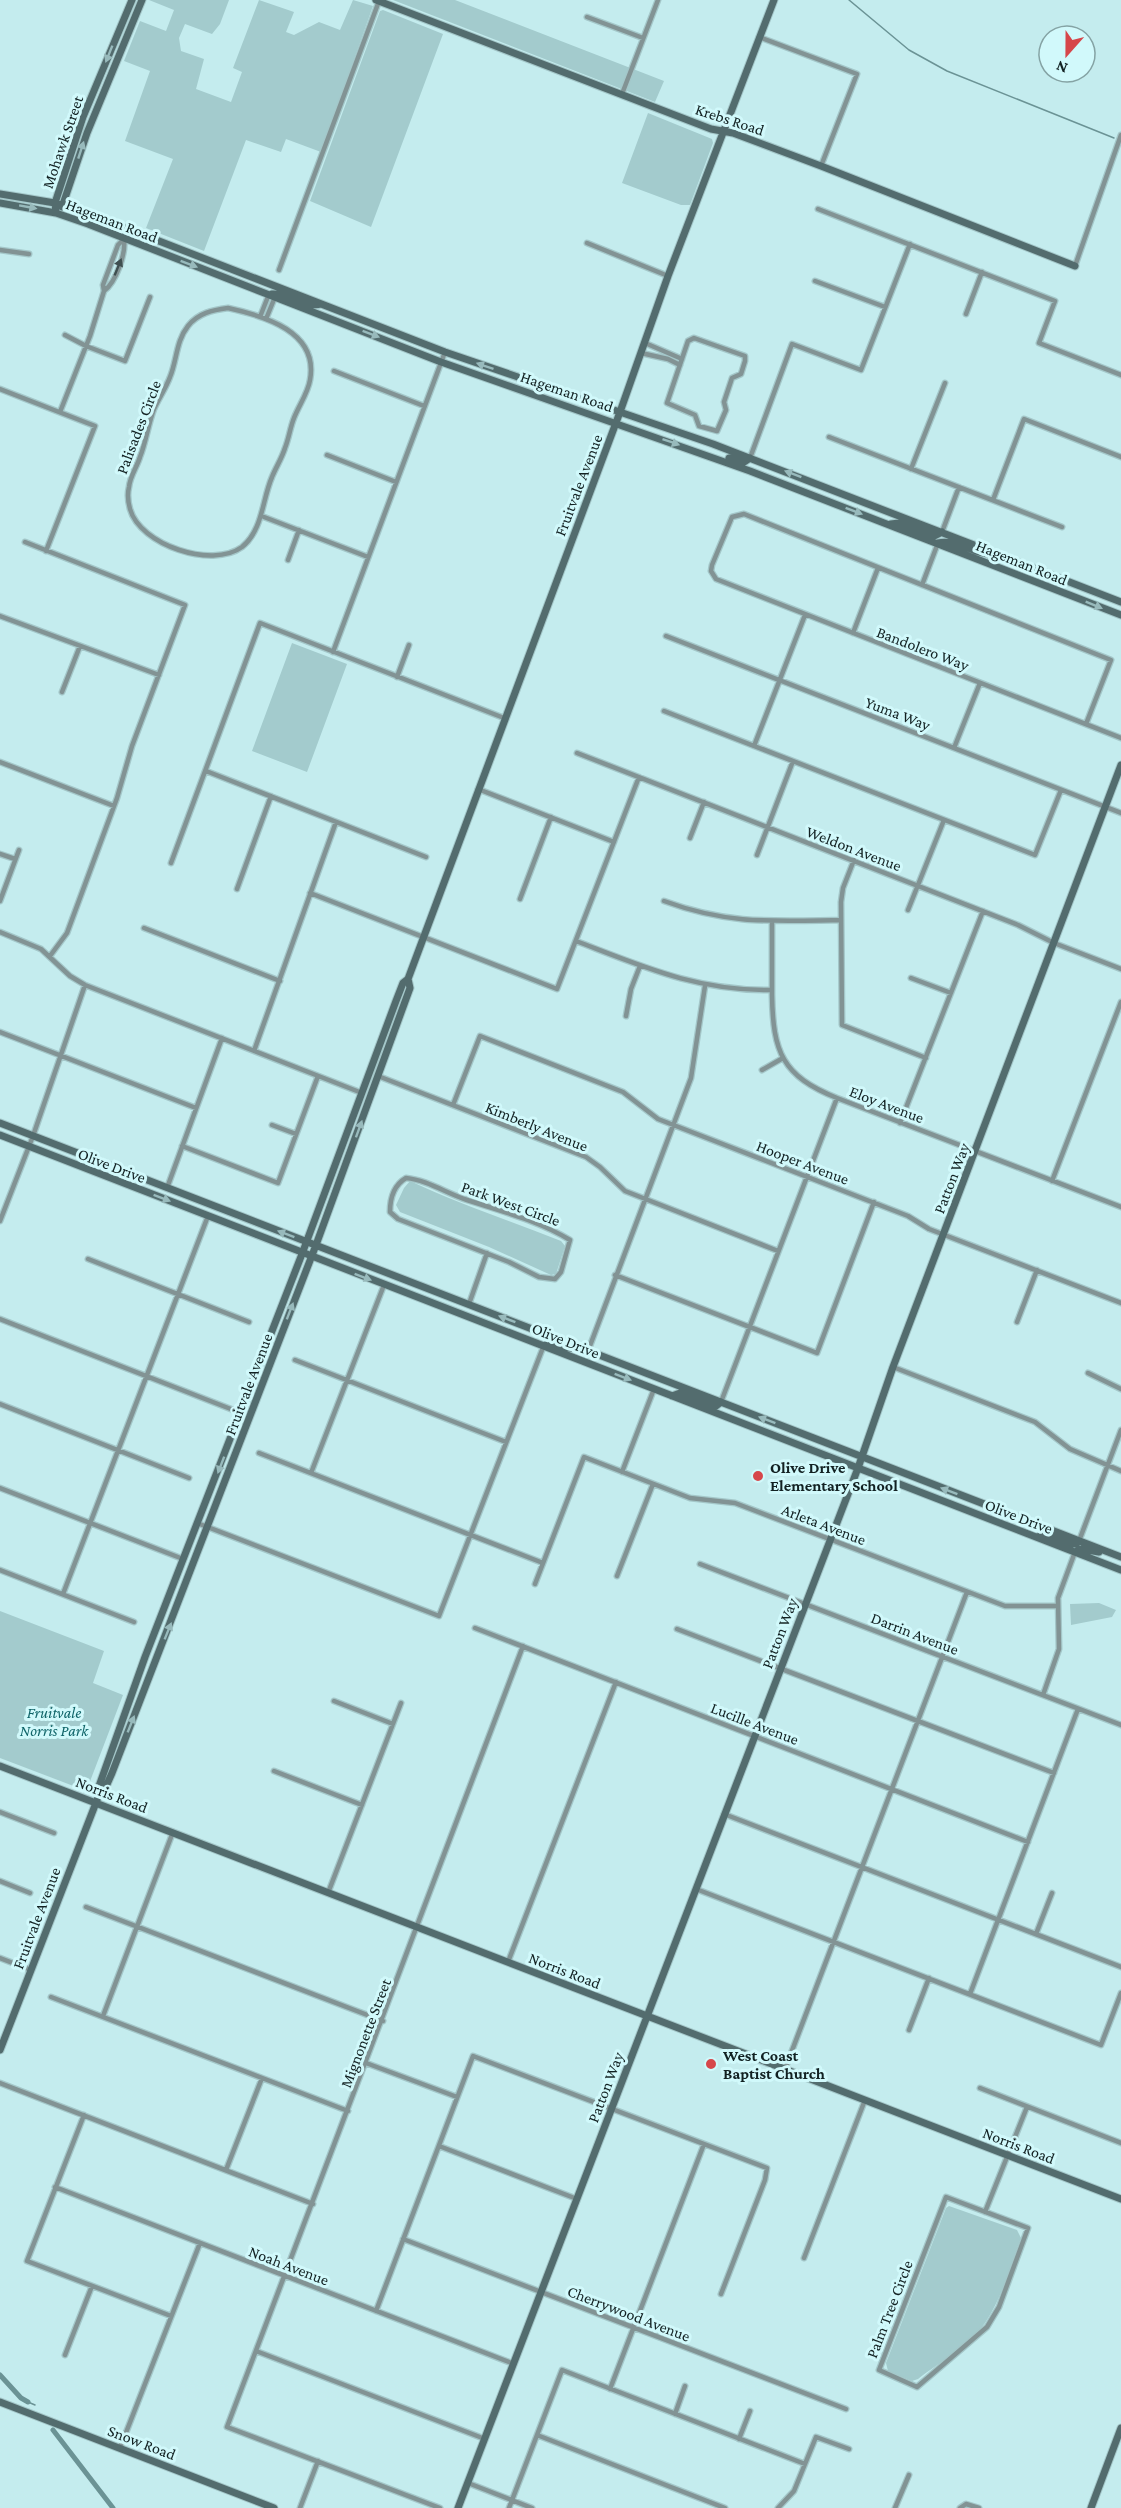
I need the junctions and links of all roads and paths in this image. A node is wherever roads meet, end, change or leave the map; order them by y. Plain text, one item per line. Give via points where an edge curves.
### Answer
1 (132, 0) edge
2 (142, 0) edge
3 (658, 0) edge
4 (774, 0) edge
5 (377, 1) edge
6 (587, 17) dead end
7 (759, 37) junction
8 (643, 38) junction
9 (622, 94) junction
10 (723, 131) junction
11 (1121, 135) edge
12 (821, 166) junction
13 (0, 194) edge
14 (0, 203) edge
15 (59, 204) junction
16 (818, 208) dead end
17 (56, 213) junction
18 (124, 239) junction
19 (587, 243) dead end
20 (910, 244) junction
21 (0, 250) edge
22 (178, 250) junction
23 (29, 254) dead end
24 (1075, 266) joint
25 (279, 270) dead end
26 (982, 272) junction
27 (668, 276) junction
28 (815, 281) dead end
29 (272, 296) junction
30 (150, 297) dead end
31 (321, 304) junction
32 (885, 307) junction
33 (263, 308) junction
34 (270, 311) junction
35 (966, 314) dead end
36 (260, 317) junction
37 (266, 319) junction
38 (65, 335) dead end
39 (645, 343) junction
40 (86, 346) junction
41 (445, 352) junction
42 (665, 352) junction
43 (641, 353) junction
44 (663, 358) junction
45 (682, 359) junction
46 (441, 362) junction
47 (680, 365) junction
48 (334, 371) dead end
49 (1121, 375) edge
50 (500, 381) junction
51 (945, 383) dead end
52 (0, 389) edge
53 (552, 389) junction
54 (424, 406) junction
55 (60, 412) junction
56 (620, 412) junction
57 (616, 422) junction
58 (829, 437) dead end
59 (689, 448) junction
60 (327, 454) dead end
61 (1121, 457) edge
62 (750, 458) junction
63 (911, 469) junction
64 (396, 482) junction
65 (959, 487) junction
66 (993, 500) junction
67 (264, 517) dead end
68 (888, 524) junction
69 (1062, 527) dead end
70 (299, 530) junction
71 (942, 532) junction
72 (25, 542) dead end
73 (938, 543) junction
74 (46, 550) junction
75 (998, 554) junction
76 (368, 557) junction
77 (288, 560) dead end
78 (878, 568) junction
79 (921, 585) junction
80 (1121, 602) edge
81 (805, 615) junction
82 (1121, 615) edge
83 (0, 616) edge
84 (852, 633) junction
85 (666, 636) dead end
86 (409, 645) dead end
87 (80, 646) junction
88 (333, 652) junction
89 (159, 675) junction
90 (397, 677) junction
91 (779, 680) junction
92 (980, 683) junction
93 (62, 692) dead end
94 (664, 711) dead end
95 (504, 718) junction
96 (1086, 724) junction
97 (1121, 738) edge
98 (754, 746) junction
99 (954, 748) junction
100 (577, 753) dead end
101 (793, 761) junction
102 (0, 762) edge
103 (1121, 765) edge
104 (206, 771) junction
105 (639, 777) junction
106 (478, 789) junction
107 (1060, 790) junction
108 (271, 796) junction
109 (704, 802) junction
110 (114, 806) junction
111 (1105, 807) junction
112 (1121, 813) edge
113 (551, 818) junction
114 (944, 820) junction
115 (336, 822) junction
116 (768, 827) junction
117 (690, 838) dead end
118 (614, 842) junction
119 (19, 850) dead end
120 (0, 854) edge
121 (757, 855) dead end
122 (426, 857) dead end
123 (15, 860) junction
124 (854, 861) junction
125 (171, 863) dead end
126 (918, 885) junction
127 (237, 889) dead end
128 (310, 893) junction
129 (520, 899) dead end
130 (0, 901) edge
131 (664, 901) dead end
132 (908, 910) dead end
133 (983, 911) junction
134 (841, 920) junction
135 (772, 921) junction
136 (144, 928) dead end
137 (0, 932) edge
138 (423, 937) junction
139 (576, 941) junction
140 (1054, 943) junction
141 (50, 956) junction
142 (640, 966) junction
143 (1121, 969) edge
144 (911, 978) dead end
145 (408, 979) junction
146 (280, 981) junction
147 (86, 985) junction
148 (705, 986) junction
149 (772, 990) junction
150 (951, 993) junction
151 (1121, 1002) edge
152 (626, 1016) dead end
153 (0, 1032) edge
154 (222, 1038) junction
155 (378, 1048) junction
156 (254, 1051) junction
157 (59, 1055) junction
158 (783, 1058) junction
159 (926, 1058) junction
160 (762, 1070) dead end
161 (318, 1076) junction
162 (378, 1076) junction
163 (362, 1093) junction
164 (837, 1098) junction
165 (453, 1106) junction
166 (196, 1108) junction
167 (900, 1122) junction
168 (0, 1123) edge
169 (673, 1124) junction
170 (272, 1125) dead end
171 (296, 1134) junction
172 (0, 1136) edge
173 (33, 1136) junction
174 (182, 1146) junction
175 (29, 1147) junction
176 (975, 1151) junction
177 (807, 1176) junction
178 (1052, 1181) junction
179 (168, 1188) junction
180 (644, 1200) junction
181 (874, 1202) junction
182 (1121, 1208) edge
183 (208, 1216) junction
184 (0, 1221) edge
185 (944, 1234) junction
186 (307, 1241) junction
187 (316, 1245) junction
188 (778, 1251) junction
189 (487, 1253) junction
190 (302, 1254) junction
191 (311, 1257) junction
192 (88, 1259) dead end
193 (1037, 1270) junction
194 (615, 1275) junction
195 (384, 1285) junction
196 (178, 1294) junction
197 (429, 1300) junction
198 (1121, 1303) edge
199 (469, 1304) junction
200 (0, 1319) edge
201 (249, 1322) dead end
202 (1017, 1322) dead end
203 (748, 1327) junction
204 (544, 1346) junction
205 (588, 1351) junction
206 (295, 1360) dead end
207 (893, 1367) junction
208 (1088, 1373) dead end
209 (147, 1376) junction
210 (346, 1380) junction
211 (654, 1389) junction
212 (1121, 1389) edge
213 (672, 1396) junction
214 (721, 1402) junction
215 (0, 1404) edge
216 (241, 1413) junction
217 (1121, 1430) edge
218 (506, 1442) junction
219 (118, 1451) junction
220 (259, 1453) dead end
221 (862, 1457) junction
222 (1107, 1465) junction
223 (858, 1468) junction
224 (1121, 1471) edge
225 (622, 1472) junction
226 (311, 1473) junction
227 (189, 1478) dead end
228 (653, 1484) junction
229 (0, 1488) edge
230 (90, 1523) junction
231 (197, 1523) junction
232 (207, 1527) junction
233 (470, 1534) junction
234 (1037, 1537) junction
235 (829, 1539) junction
236 (1079, 1541) junction
237 (1075, 1552) junction
238 (1120, 1557) edge
239 (183, 1559) junction
240 (543, 1563) junction
241 (700, 1564) dead end
242 (0, 1570) edge
243 (1121, 1570) edge
244 (617, 1576) dead end
245 (535, 1584) dead end
246 (967, 1592) junction
247 (63, 1594) junction
248 (804, 1604) junction
249 (1057, 1606) junction
250 (134, 1622) dead end
251 (474, 1628) dead end
252 (677, 1629) dead end
253 (523, 1646) junction
254 (942, 1657) junction
255 (780, 1668) junction
256 (136, 1682) junction
257 (616, 1682) junction
258 (146, 1685) junction
259 (1043, 1695) junction
260 (334, 1701) dead end
261 (401, 1702) dead end
262 (1078, 1709) junction
263 (918, 1721) junction
264 (393, 1724) junction
265 (1121, 1725) edge
266 (754, 1736) junction
267 (0, 1766) edge
268 (274, 1771) dead end
269 (1054, 1773) junction
270 (892, 1789) junction
271 (99, 1795) junction
272 (95, 1802) junction
273 (362, 1805) junction
274 (0, 1812) edge
275 (724, 1814) junction
276 (173, 1832) junction
277 (54, 1833) dead end
278 (1028, 1842) junction
279 (862, 1867) junction
280 (0, 1881) edge
281 (695, 1889) junction
282 (30, 1893) dead end
283 (328, 1893) junction
284 (1052, 1893) dead end
285 (86, 1907) dead end
286 (998, 1919) junction
287 (137, 1926) junction
288 (416, 1926) junction
289 (1036, 1934) junction
290 (834, 1942) junction
291 (0, 1958) edge
292 (508, 1962) junction
293 (1121, 1967) edge
294 (31, 1970) junction
295 (929, 1978) junction
296 (1121, 1993) edge
297 (970, 1994) junction
298 (51, 1997) dead end
299 (1115, 2010) junction
300 (1121, 2012) edge
301 (103, 2016) junction
302 (647, 2016) junction
303 (382, 2021) junction
304 (909, 2030) dead end
305 (0, 2050) edge
306 (366, 2062) junction
307 (785, 2069) junction
308 (262, 2078) junction
309 (0, 2083) edge
310 (980, 2088) dead end
311 (457, 2097) junction
312 (864, 2100) junction
313 (1027, 2107) junction
314 (611, 2109) junction
315 (348, 2111) junction
316 (84, 2115) junction
317 (1121, 2143) edge
318 (704, 2145) junction
319 (439, 2146) junction
320 (1008, 2156) junction
321 (226, 2170) junction
322 (56, 2187) junction
323 (577, 2199) junction
324 (1121, 2199) edge
325 (312, 2204) junction
326 (985, 2212) junction
327 (403, 2239) junction
328 (200, 2243) junction
329 (804, 2258) dead end
330 (285, 2276) junction
331 (92, 2286) junction
332 (541, 2292) junction
333 (721, 2294) dead end
334 (376, 2311) junction
335 (171, 2316) junction
336 (633, 2328) junction
337 (256, 2351) junction
338 (65, 2355) dead end
339 (514, 2364) junction
340 (685, 2386) dead end
341 (610, 2389) junction
342 (0, 2402) edge
343 (846, 2409) dead end
344 (750, 2411) dead end
345 (675, 2414) junction
346 (1121, 2428) edge
347 (537, 2435) junction
348 (485, 2439) junction
349 (739, 2439) junction
350 (120, 2448) junction
351 (849, 2449) dead end
352 (318, 2461) junction
353 (805, 2464) junction
354 (909, 2475) dead end
355 (468, 2483) junction
356 (512, 2500) junction
357 (274, 2508) edge
358 (300, 2508) edge
359 (440, 2508) edge
360 (458, 2508) edge
361 (509, 2508) edge
362 (532, 2508) edge
363 (725, 2508) edge
364 (778, 2508) edge
365 (895, 2508) edge
366 (960, 2508) edge
367 (979, 2508) edge
368 (1090, 2508) edge

1 -> 15 main road, Mohawk Street via 83,117
15 -> 2 main road, Mohawk Street
3 - 8 street
4 - 7 main road, Fruitvale Avenue
5 - 9 main road, Krebs Road
5 - 25 street
6 - 8 street
7 - 10 main road, Fruitvale Avenue
7 - 12 street via 857,74
8 - 9 street
9 - 10 main road, Krebs Road
10 - 12 main road, Krebs Road
10 - 27 main road, Fruitvale Avenue
11 - 24 street
12 - 24 main road, Krebs Road
13 - 15 main road, Hageman Road
14 -> 17 main road, Hageman Road
15 - 17 main road, Mohawk Street
15 - 22 main road, Hageman Road
16 - 20 street
17 - 18 main road, Hageman Road
18 - 22 main road via 129,236
18 -> 29 main road, Hageman Road
18 - 40 street via 126,248 110,286 104,291
19 - 27 street
20 - 26 street
20 - 32 street
21 - 23 street
22 - 31 main road, Hageman Road
26 - 35 street
26 - 49 street via 1055,301 1039,343
27 - 39 main road, Fruitvale Avenue
28 - 32 street
29 - 31 main road via 280,294 312,306
29 - 33 street
29 - 34 street
29 -> 46 main road, Hageman Road
30 - 40 street via 124,361
31 - 41 main road, Hageman Road
32 - 62 street via 861,370 792,344
33 - 34 street
33 - 36 street
34 - 37 street
36 - 37 street, Palisades Circle
36 - 37 street, Palisades Circle via 228,308 214,309 195,319 181,336 171,375 129,485 131,513 138,525 160,541 195,554 219,556 242,546 257,527 267,490 310,382 311,368 302,341
38 - 40 street
39 - 42 street
39 - 43 main road, Fruitvale Avenue
40 - 55 street
41 - 46 street
53 -> 41 main road, Hageman Road
42 - 44 street
42 - 45 street
43 - 44 street
43 - 56 main road, Fruitvale Avenue
44 - 47 street
45 - 47 street
45 - 47 street via 688,341 694,338 745,356 742,371 732,378 724,399 726,410 717,432 699,426 695,415 667,403
46 - 50 main road, Hageman Road
46 - 54 street
48 - 54 street
50 - 53 main road via 531,390
50 - 57 main road, Hageman Road
51 - 63 street
52 - 55 street
53 - 56 main road, Hageman Road
54 - 64 street
55 - 74 street via 95,426
56 - 57 main road, Fruitvale Avenue
56 - 62 main road, Hageman Road
57 -> 59 main road, Hageman Road
57 - 95 main road, Fruitvale Avenue
58 - 63 street
59 - 62 main road via 707,449 744,462
59 -> 68 main road, Hageman Road
60 - 64 street
61 - 66 street via 1024,419
71 -> 62 main road, Hageman Road
63 - 65 street
64 - 76 street
65 - 66 street
65 - 71 street
66 - 69 street
67 - 70 street
68 - 71 main road via 899,523 934,536
68 - 73 main road, Hageman Road
70 - 76 street
70 - 77 street
71 - 75 main road, Hageman Road
72 - 74 street
73 - 75 main road via 946,541 983,556
73 - 79 street
73 -> 82 main road, Hageman Road
74 - 89 street via 185,604
75 - 80 main road, Hageman Road
76 - 88 street
78 - 79 street
78 - 81 street, Bandolero Way via 744,514 732,517 712,565 716,579
78 - 84 street
79 - 96 street via 1111,660
81 - 84 street, Bandolero Way
81 - 91 street
83 - 87 street
84 - 92 street, Bandolero Way
85 - 91 street, Yuma Way
86 - 90 street
87 - 89 street
87 - 93 street
88 - 90 street
88 - 104 street via 260,623
89 - 110 street
90 - 95 street
91 - 98 street
91 - 99 street, Yuma Way
92 - 96 street, Bandolero Way
92 - 99 street
94 - 98 street
95 - 106 main road, Fruitvale Avenue
96 - 97 street, Bandolero Way
98 - 101 street
99 - 107 street, Yuma Way
100 - 105 street, Weldon Avenue
101 - 114 street
101 - 116 street
102 - 110 street
103 - 111 main road, Patton Way
104 - 108 street
104 - 125 street
105 - 109 street, Weldon Avenue
105 - 118 street
106 - 113 street
106 - 138 main road, Fruitvale Avenue
107 - 111 street, Yuma Way
107 - 114 street via 1035,855
108 - 115 street
108 - 127 street
109 - 116 street, Weldon Avenue
109 - 117 street
110 - 141 street via 67,933
111 - 112 street, Yuma Way
111 - 140 main road, Patton Way
113 - 118 street
113 - 129 street
114 - 126 street
115 - 122 street
115 - 128 street
116 - 121 street
116 - 124 street, Weldon Avenue
118 - 139 street
119 - 123 street
120 - 123 street
123 - 130 street
124 - 126 street, Weldon Avenue
124 - 134 street via 841,895
126 - 132 street
126 - 133 street, Weldon Avenue
128 - 138 street
128 - 146 street
131 - 135 street via 718,917
133 - 140 street, Weldon Avenue
133 - 150 street
134 - 135 street
134 - 159 street via 842,1025
135 - 149 street, Eloy Avenue
136 - 146 street
137 - 141 street via 33,944
138 - 139 street via 557,989
138 - 145 main road, Fruitvale Avenue
139 - 142 street
140 - 143 street, Weldon Avenue
140 - 176 main road, Patton Way
141 - 147 street via 70,976
142 - 148 street
142 - 152 street
144 - 150 street
145 - 155 main road, Fruitvale Avenue
145 - 162 main road, Fruitvale Avenue via 410,988
146 - 156 street
147 - 154 street
147 - 157 street
148 - 149 street
148 - 169 street via 693,1071
149 - 158 street, Eloy Avenue via 774,1035
150 - 159 street
151 - 178 street
153 - 157 street
154 - 156 street
154 - 166 street
155 - 162 main road
155 - 163 main road, Fruitvale Avenue
156 - 161 street
157 - 166 street
157 - 173 street
158 - 160 street
158 - 164 street, Eloy Avenue via 803,1081
159 - 167 street
161 - 163 street
161 - 171 street
162 - 165 street, Kimberly Avenue
187 -> 162 main road, Fruitvale Avenue
163 - 186 main road, Fruitvale Avenue
164 - 167 street, Eloy Avenue
164 - 177 street
165 - 169 street, Hooper Avenue via 480,1036 623,1092 651,1115
165 - 180 street, Kimberly Avenue via 586,1157 617,1186
166 - 174 street
167 - 176 street, Eloy Avenue
168 - 173 main road, Olive Drive
169 - 177 street, Hooper Avenue
169 - 180 street
170 - 171 street
171 - 174 street via 278,1183
172 - 175 main road, Olive Drive
173 - 175 street
173 - 179 main road, Olive Drive
174 - 179 street
175 -> 183 main road, Olive Drive
175 - 184 street
176 - 178 street, Eloy Avenue
176 - 185 main road, Patton Way
177 - 181 street, Hooper Avenue
177 - 188 street
178 - 182 street, Eloy Avenue
186 -> 179 main road, Olive Drive
180 - 188 street, Kimberly Avenue
180 - 194 street
181 - 185 street, Hooper Avenue
181 - 203 street via 818,1353
183 - 190 main road, Olive Drive
183 - 196 street
185 - 193 street, Hooper Avenue
185 - 207 main road, Patton Way
186 - 187 main road, Olive Drive
186 - 190 main road, Fruitvale Avenue
187 - 191 main road, Fruitvale Avenue
187 - 199 main road, Olive Drive
188 - 203 street
189 - 189 street, Park West Circle via 539,1277 555,1279 561,1272 570,1240 508,1211 466,1200 415,1179 405,1178 398,1183 390,1203 390,1212 398,1219
189 - 199 street
190 - 191 main road, Olive Drive
190 - 216 main road, Fruitvale Avenue
191 -> 195 main road, Olive Drive
232 -> 191 main road, Fruitvale Avenue
192 - 196 street
193 - 198 street, Hooper Avenue
193 - 202 street
194 - 203 street
194 - 205 street
195 - 197 main road, Olive Drive
195 - 210 street
196 - 201 street
196 - 209 street
197 - 199 main road via 462,1308
197 - 204 main road, Olive Drive
205 -> 199 main road, Olive Drive
200 - 209 street
203 - 214 street
204 - 205 main road
204 -> 211 main road, Olive Drive
204 - 218 street
205 - 214 main road, Olive Drive
206 - 210 street
207 - 221 main road, Patton Way
207 - 222 street via 1035,1422 1070,1449
208 - 212 street
209 - 216 street
209 - 219 street
210 - 218 street
210 - 226 street
211 - 213 main road, Olive Drive
211 - 225 street
213 - 214 main road via 680,1393 716,1406
213 - 223 main road, Olive Drive
221 -> 214 main road, Olive Drive
215 - 219 street
216 -> 231 main road, Fruitvale Avenue
217 - 222 street
218 - 233 street
219 - 227 street
219 - 230 street
220 - 226 street
221 - 223 main road, Patton Way
236 -> 221 main road, Olive Drive
222 - 224 street
222 - 236 street
223 - 234 main road, Olive Drive
223 - 235 main road, Patton Way
225 - 228 street, Arleta Avenue
225 - 240 street, Arleta Avenue via 584,1457
226 - 233 street
228 - 235 street, Arleta Avenue via 698,1500 735,1503
228 - 244 street
229 - 230 street
230 - 239 street
230 - 247 street
231 - 232 street
231 - 239 main road, Fruitvale Avenue
232 - 233 street via 439,1616
258 -> 232 main road, Fruitvale Avenue
233 - 240 street
234 - 236 main road via 1046,1534 1071,1544
234 - 237 main road, Olive Drive
235 - 246 street, Arleta Avenue
235 - 248 main road, Patton Way
236 - 238 main road, Olive Drive
237 - 238 main road via 1081,1549
237 - 243 main road, Olive Drive
237 - 249 street
239 - 256 main road, Fruitvale Avenue
240 - 245 street
241 - 248 street, Darrin Avenue
242 - 247 street
246 - 249 street, Arleta Avenue via 1013,1608
246 - 254 street
247 - 250 street
248 - 254 street, Darrin Avenue
248 - 255 main road, Patton Way
249 - 259 street via 1059,1649
251 - 253 street, Lucille Avenue
252 - 255 street
253 - 257 street, Lucille Avenue
253 - 288 street, Mignonette Street
254 - 259 street, Darrin Avenue
254 - 263 street
255 - 263 street
255 - 266 main road, Patton Way
256 - 258 main road
256 - 271 main road, Fruitvale Avenue
257 - 266 street, Lucille Avenue
257 - 292 street
271 -> 258 main road, Fruitvale Avenue via 104,1791
259 - 262 street, Darrin Avenue
260 - 264 street
261 - 264 street
262 - 265 street, Darrin Avenue
262 - 269 street
263 - 269 street
263 - 270 street
264 - 273 street
266 - 270 street, Lucille Avenue
266 - 275 main road, Patton Way
267 - 272 main road, Norris Road
268 - 273 street
269 - 278 street
270 - 278 street, Lucille Avenue
270 - 279 street
271 - 272 main road, Fruitvale Avenue
272 - 276 main road, Norris Road
272 - 294 main road, Fruitvale Avenue
273 - 283 street
274 - 277 street
275 - 279 street
275 - 281 main road, Patton Way
276 - 283 main road, Norris Road
276 - 287 street
278 - 286 street
279 - 286 street
279 - 290 street
280 - 282 street
281 - 290 street
281 - 302 main road, Patton Way
283 - 288 main road, Norris Road
284 - 289 street
285 - 287 street
286 - 289 street
286 - 297 street
287 - 301 street
287 - 303 street
288 - 292 main road, Norris Road
288 - 303 street, Mignonette Street
289 - 293 street
290 - 295 street
290 - 307 street
291 - 294 street
292 - 302 main road, Norris Road
294 - 305 main road, Fruitvale Avenue
295 - 297 street
295 - 304 street
296 - 299 street
297 - 299 street via 1101,2045
298 - 301 street
299 - 300 street
301 - 308 street
302 - 307 main road, Norris Road
302 - 314 main road, Patton Way
303 - 306 street, Mignonette Street
306 - 311 street
306 - 315 street, Mignonette Street
307 - 312 main road, Norris Road
308 - 315 street
308 - 321 street
309 - 316 street
310 - 313 street
311 - 314 street via 473,2056
311 - 319 street
312 - 320 main road, Norris Road
312 - 329 street
313 - 317 street
313 - 320 street
314 - 318 street
314 - 323 main road, Patton Way
315 - 325 street, Mignonette Street
316 - 321 street
316 - 322 street
318 - 333 street via 767,2168
318 - 336 street
319 - 323 street
319 - 327 street
320 - 324 main road, Norris Road
320 - 326 street
321 - 325 street
322 - 328 street, Noah Avenue
322 - 331 street via 27,2260
323 - 332 main road, Patton Way
325 - 330 street, Mignonette Street
326 - 326 street, Palm Tree Circle via 1028,2228 993,2318 917,2387 879,2370 946,2197
327 - 332 street, Cherrywood Avenue
327 - 334 street
328 - 330 street, Noah Avenue
328 - 335 street
330 - 334 street, Noah Avenue
330 - 337 street, Mignonette Street
331 - 335 street
331 - 338 street
332 - 336 street, Cherrywood Avenue
332 - 339 main road, Patton Way
334 - 339 street, Noah Avenue
335 - 350 street
336 - 341 street
336 - 343 street, Cherrywood Avenue
337 - 348 street
337 - 352 street, Mignonette Street via 227,2427
339 - 348 main road, Patton Way
340 - 345 street
341 - 345 street
341 - 347 street via 562,2370
342 - 350 main road, Snow Road
344 - 349 street
345 - 349 street
346 - 368 main road
347 - 356 street
347 - 363 street
348 - 355 main road, Patton Way
349 - 353 street
350 - 357 main road, Snow Road
351 - 353 street via 816,2437
352 - 358 street
352 - 359 street
353 - 364 street via 794,2491
354 - 365 street
355 - 356 street
355 - 360 main road, Patton Way
356 - 361 street
356 - 362 street
366 - 367 street via 966,2504

